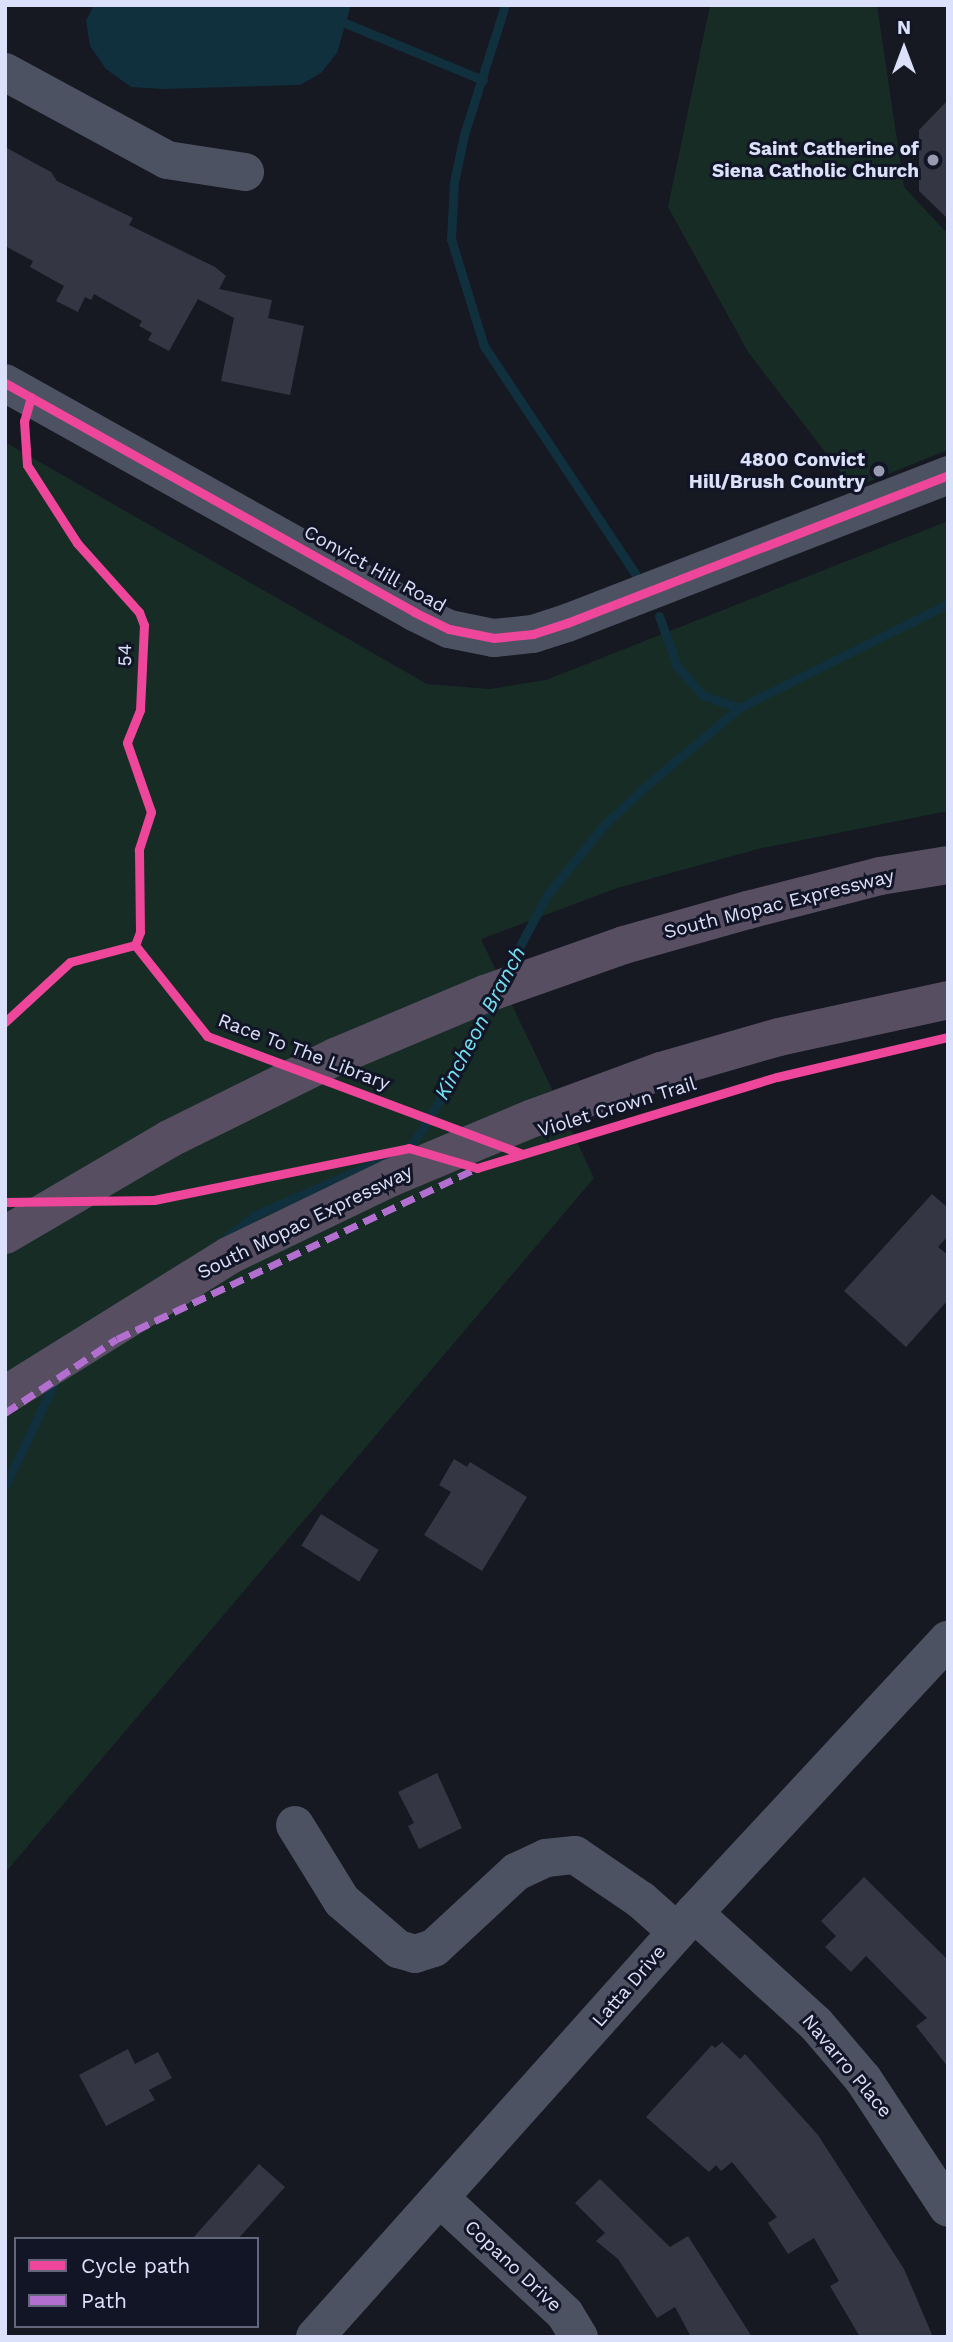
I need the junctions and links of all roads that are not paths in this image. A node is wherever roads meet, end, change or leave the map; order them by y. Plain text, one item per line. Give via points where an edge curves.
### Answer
1 (5, 72) edge
2 (245, 172) dead end
3 (5, 383) edge
4 (948, 475) edge
5 (948, 865) edge
6 (948, 1000) edge
7 (5, 1236) edge
8 (5, 1395) edge
9 (948, 1640) edge
10 (295, 1825) dead end
11 (686, 1922) junction
12 (441, 2199) junction
13 (948, 2208) edge
14 (315, 2337) edge
15 (579, 2337) edge

1 - 2 street via 167,160
3 - 4 street, Convict Hill Road via 414,612 449,629 494,638 533,634 567,623
5 - 7 highway, South Mopac Expressway via 880,876 748,910 624,945 485,994 335,1057 181,1133
6 - 8 highway, South Mopac Expressway via 779,1037 661,1071 509,1128 228,1256
9 - 11 street, Latta Drive
10 - 11 street, Navarro Place via 342,1901 398,1949 415,1954 434,1948 516,1872 546,1858 575,1855 641,1900
11 - 12 street, Latta Drive
11 - 13 street, Navarro Place via 816,2024 905,2139
12 - 14 street, Latta Drive
12 - 15 street, Copano Drive via 565,2314

